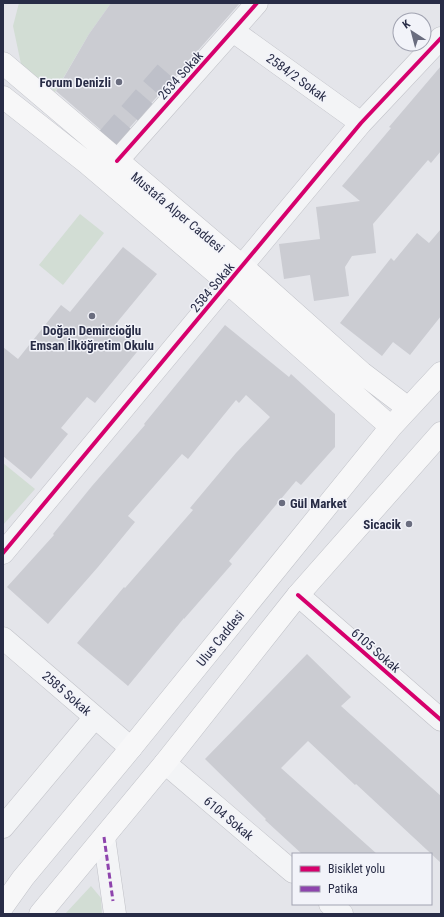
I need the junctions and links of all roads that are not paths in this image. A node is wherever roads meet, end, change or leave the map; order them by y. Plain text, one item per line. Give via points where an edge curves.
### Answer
1 (257, 3) edge
2 (233, 31) junction
3 (441, 38) edge
4 (3, 63) edge
5 (3, 97) edge
6 (361, 123) junction
7 (117, 161) junction
8 (242, 266) junction
9 (228, 283) junction
10 (441, 373) edge
11 (408, 408) junction
12 (391, 427) junction
13 (439, 439) edge
14 (3, 553) edge
15 (298, 595) junction
16 (3, 638) edge
17 (95, 717) junction
18 (441, 720) edge
19 (131, 748) junction
20 (165, 763) junction
21 (3, 827) edge
22 (104, 836) junction
23 (292, 871) edge
24 (331, 905) edge
25 (3, 906) edge
26 (114, 907) edge
27 (40, 914) edge
28 (342, 914) edge

1 - 2 street, 2634 Sokak
2 - 6 street, 2584/2 Sokak
2 - 7 street, 2634 Sokak
3 - 6 street, 2584 Sokak
4 - 7 main road, Mustafa Alper Caddesi via 104,142
5 - 9 main road, Mustafa Alper Caddesi
6 - 8 street, 2584 Sokak
7 - 8 main road, Mustafa Alper Caddesi
8 - 9 street, 2584 Sokak
8 - 11 main road, Mustafa Alper Caddesi via 367,377
9 - 12 main road, Mustafa Alper Caddesi
9 - 14 street, 2584 Sokak
10 - 11 main road, Ulus Caddesi
11 - 12 main road, Ulus Caddesi
12 - 19 main road, Ulus Caddesi
13 - 15 main road
15 - 18 street, 6105 Sokak
15 - 20 main road
16 - 17 street, 2585 Sokak
17 - 19 street, 2585 Sokak
17 - 21 street
19 - 25 main road, Ulus Caddesi via 23,878
20 - 22 main road
20 - 23 street, 6104 Sokak
22 - 26 street
22 - 27 main road
24 - 28 street

